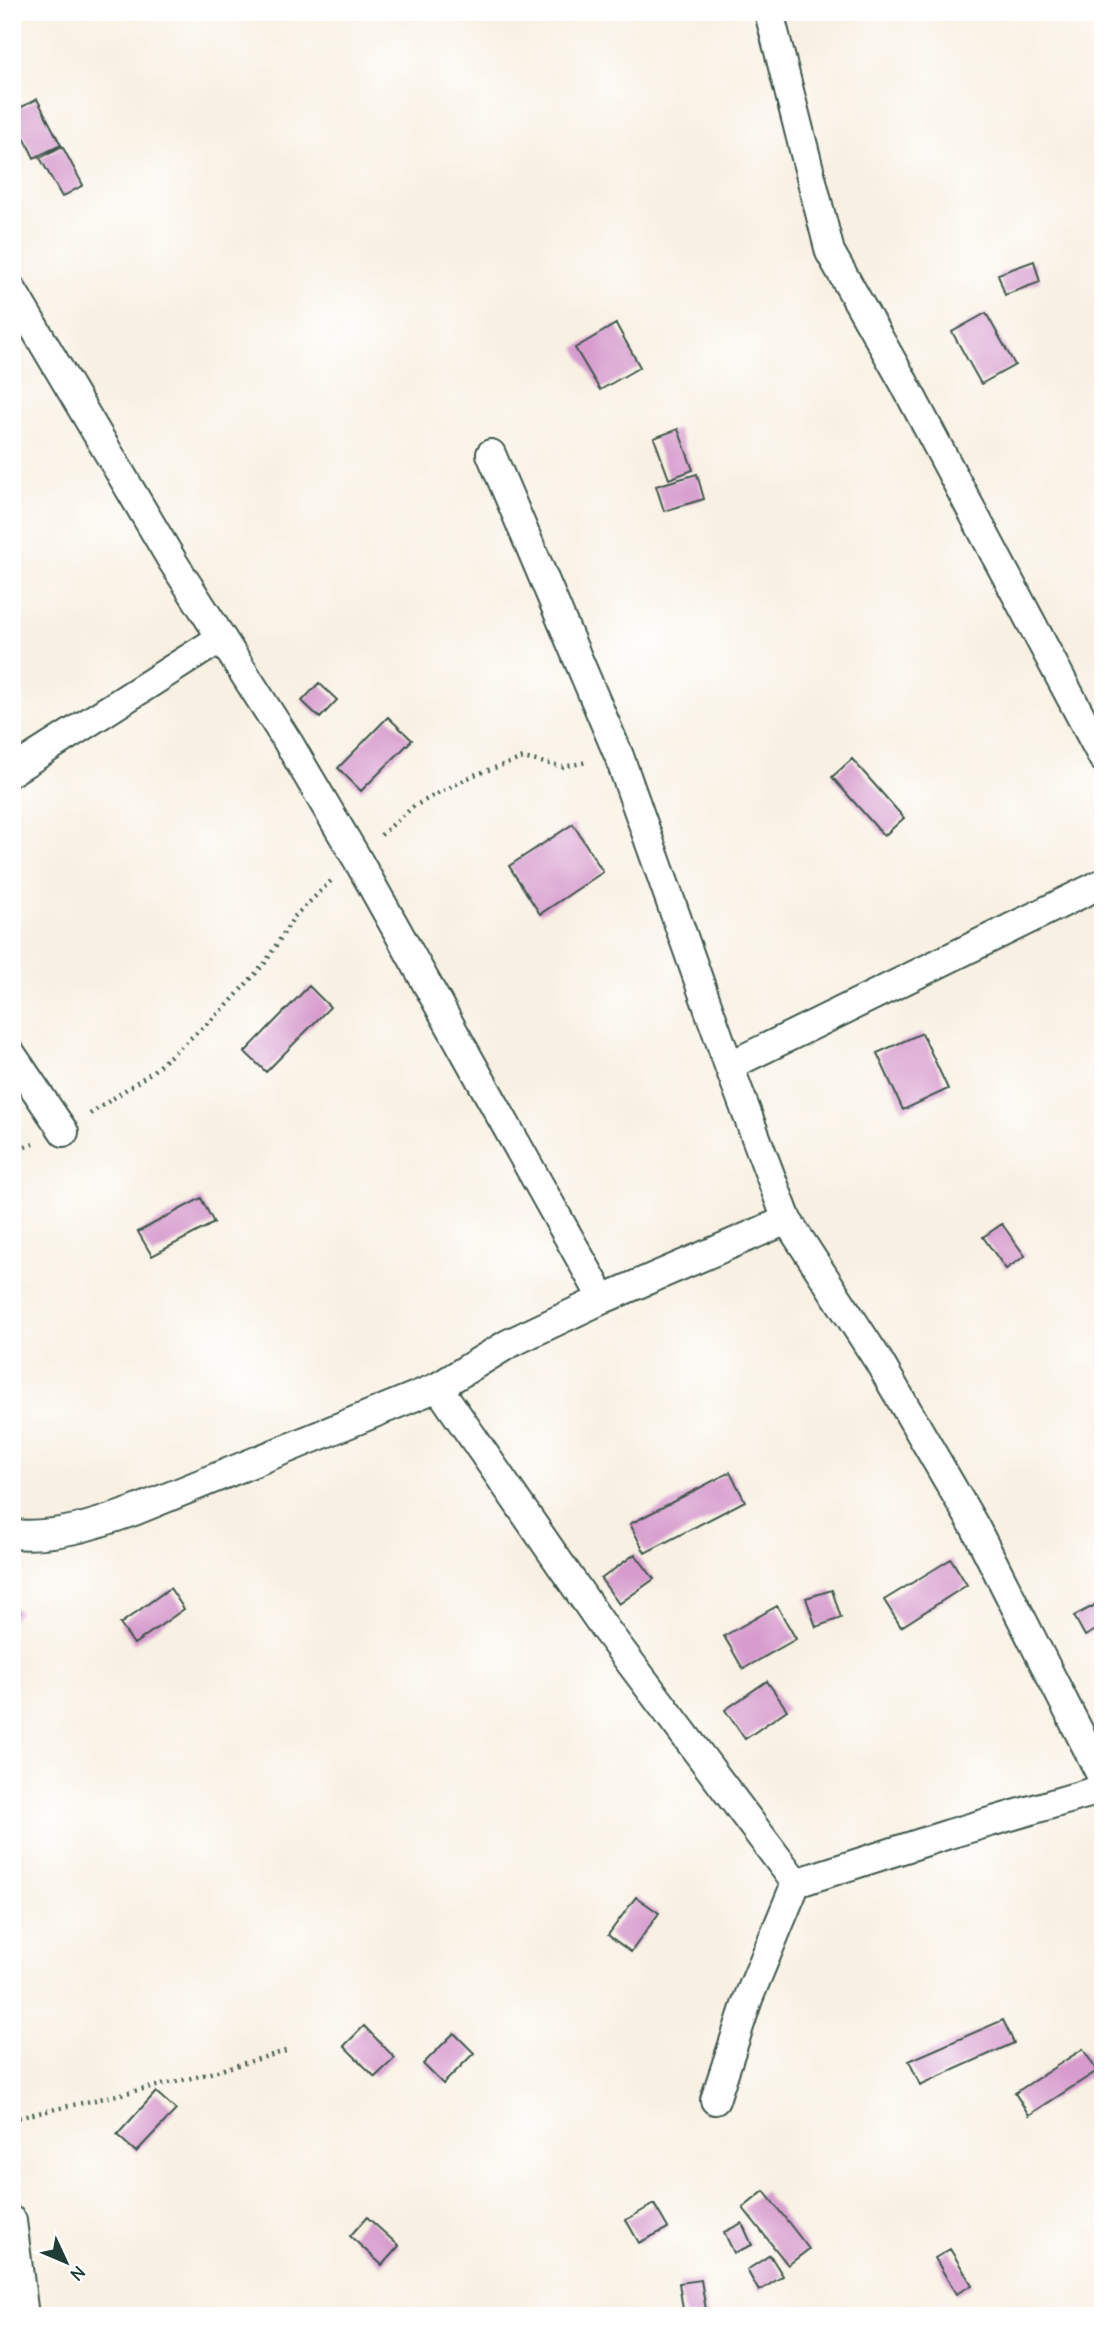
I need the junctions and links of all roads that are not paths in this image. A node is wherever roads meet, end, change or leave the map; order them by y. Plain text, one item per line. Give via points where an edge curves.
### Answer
1 (769, 12) edge
2 (12, 290) edge
3 (23, 333) edge
4 (491, 454) dead end
5 (221, 638) junction
6 (1103, 758) edge
7 (12, 771) edge
8 (1103, 883) edge
9 (12, 1055) edge
10 (729, 1066) junction
11 (64, 1132) road end
12 (787, 1220) junction
13 (603, 1299) junction
14 (438, 1387) junction
15 (12, 1534) edge
16 (1103, 1779) edge
17 (1103, 1789) edge
18 (796, 1883) junction
19 (715, 2100) dead end
20 (12, 2221) edge
21 (24, 2316) edge

1 - 6 street via 830,253
2 - 3 street
3 - 5 street
4 - 10 street via 619,756
5 - 7 street
5 - 13 street via 356,857
8 - 10 street
9 - 11 street
10 - 12 street
12 - 13 street
12 - 16 street via 878,1360 975,1527
13 - 14 street via 508,1344
14 - 15 street via 134,1511 84,1528 36,1536
14 - 18 street via 605,1629
17 - 18 street
18 - 19 street via 748,1999
20 - 21 street

